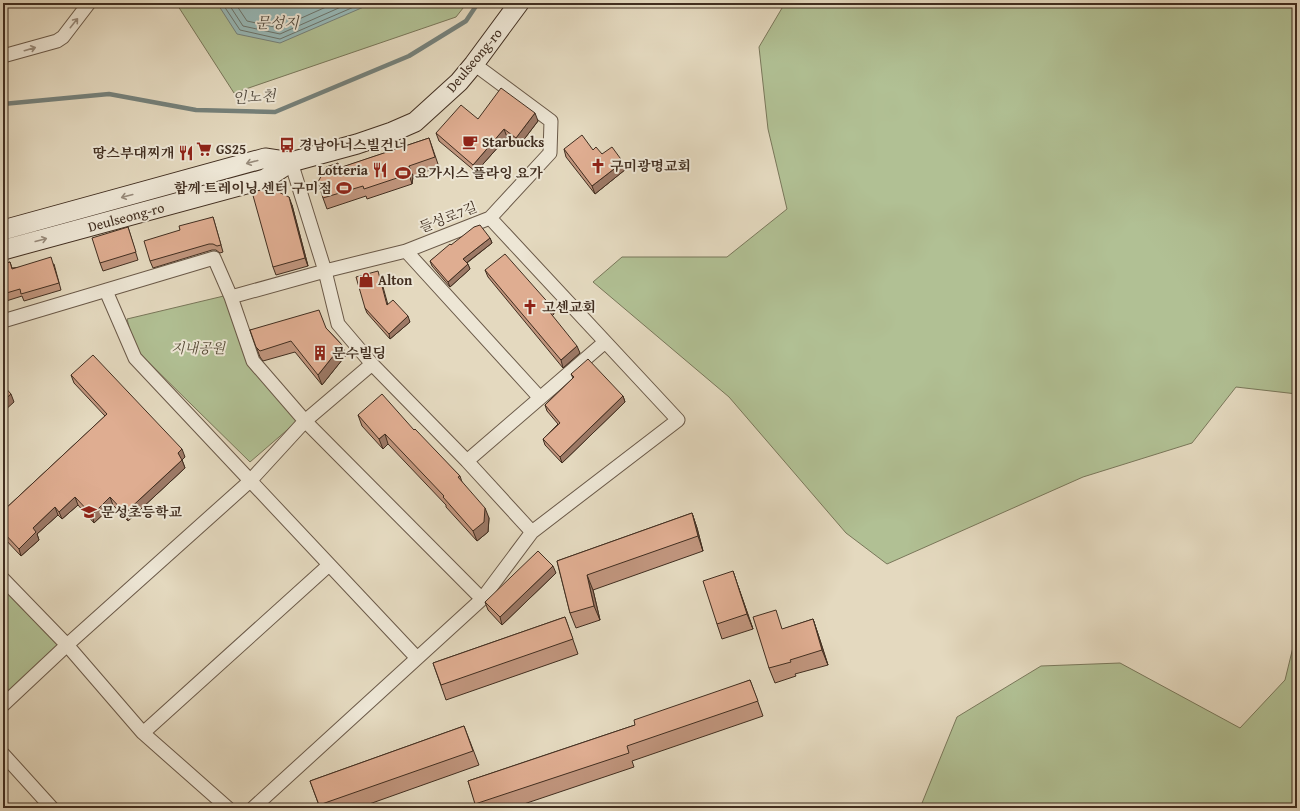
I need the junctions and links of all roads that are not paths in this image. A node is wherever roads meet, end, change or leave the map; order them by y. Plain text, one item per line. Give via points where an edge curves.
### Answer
1 (89, 3) edge
2 (519, 3) edge
3 (3, 56) edge
4 (474, 64) junction
5 (291, 162) junction
6 (490, 218) junction
7 (3, 230) edge
8 (3, 250) edge
9 (406, 251) junction
10 (325, 271) junction
11 (106, 291) junction
12 (231, 297) junction
13 (3, 321) edge
14 (604, 342) junction
15 (372, 364) junction
16 (540, 398) junction
17 (305, 421) junction
18 (467, 461) junction
19 (250, 481) junction
20 (532, 532) junction
21 (329, 565) junction
22 (3, 579) edge
23 (482, 599) junction
24 (67, 645) junction
25 (417, 658) junction
26 (3, 705) edge
27 (143, 733) junction
28 (3, 754) edge
29 (52, 808) edge
30 (228, 808) edge
31 (253, 808) edge

3 -> 1 street via 57,41 63,37
2 - 4 street, Deulseong-ro
4 - 5 street, Deulseong-ro via 459,82 415,122 357,144
4 - 6 street, 들성로7길 via 551,121 550,153
5 -> 7 street, Deulseong-ro via 265,158
8 -> 5 street, Deulseong-ro via 265,179
5 - 10 street
6 - 9 street, 들성로7길
6 - 14 street
9 - 10 street, 들성로7길
9 - 16 street
10 - 12 street, 들성로7길
10 - 15 street via 338,324
11 - 12 street via 214,258
11 - 13 street
11 - 19 street via 135,358
12 - 17 street via 253,361
14 - 16 street
14 - 20 street via 678,420
15 - 17 street
15 - 18 street
16 - 18 street
17 - 19 street
17 - 23 street
18 - 20 street
19 - 21 street
19 - 24 street
20 - 23 street
21 - 25 street
21 - 27 street
22 - 24 street
23 - 25 street
24 - 26 street
24 - 27 street
25 - 31 street
27 - 30 street
28 - 29 street

